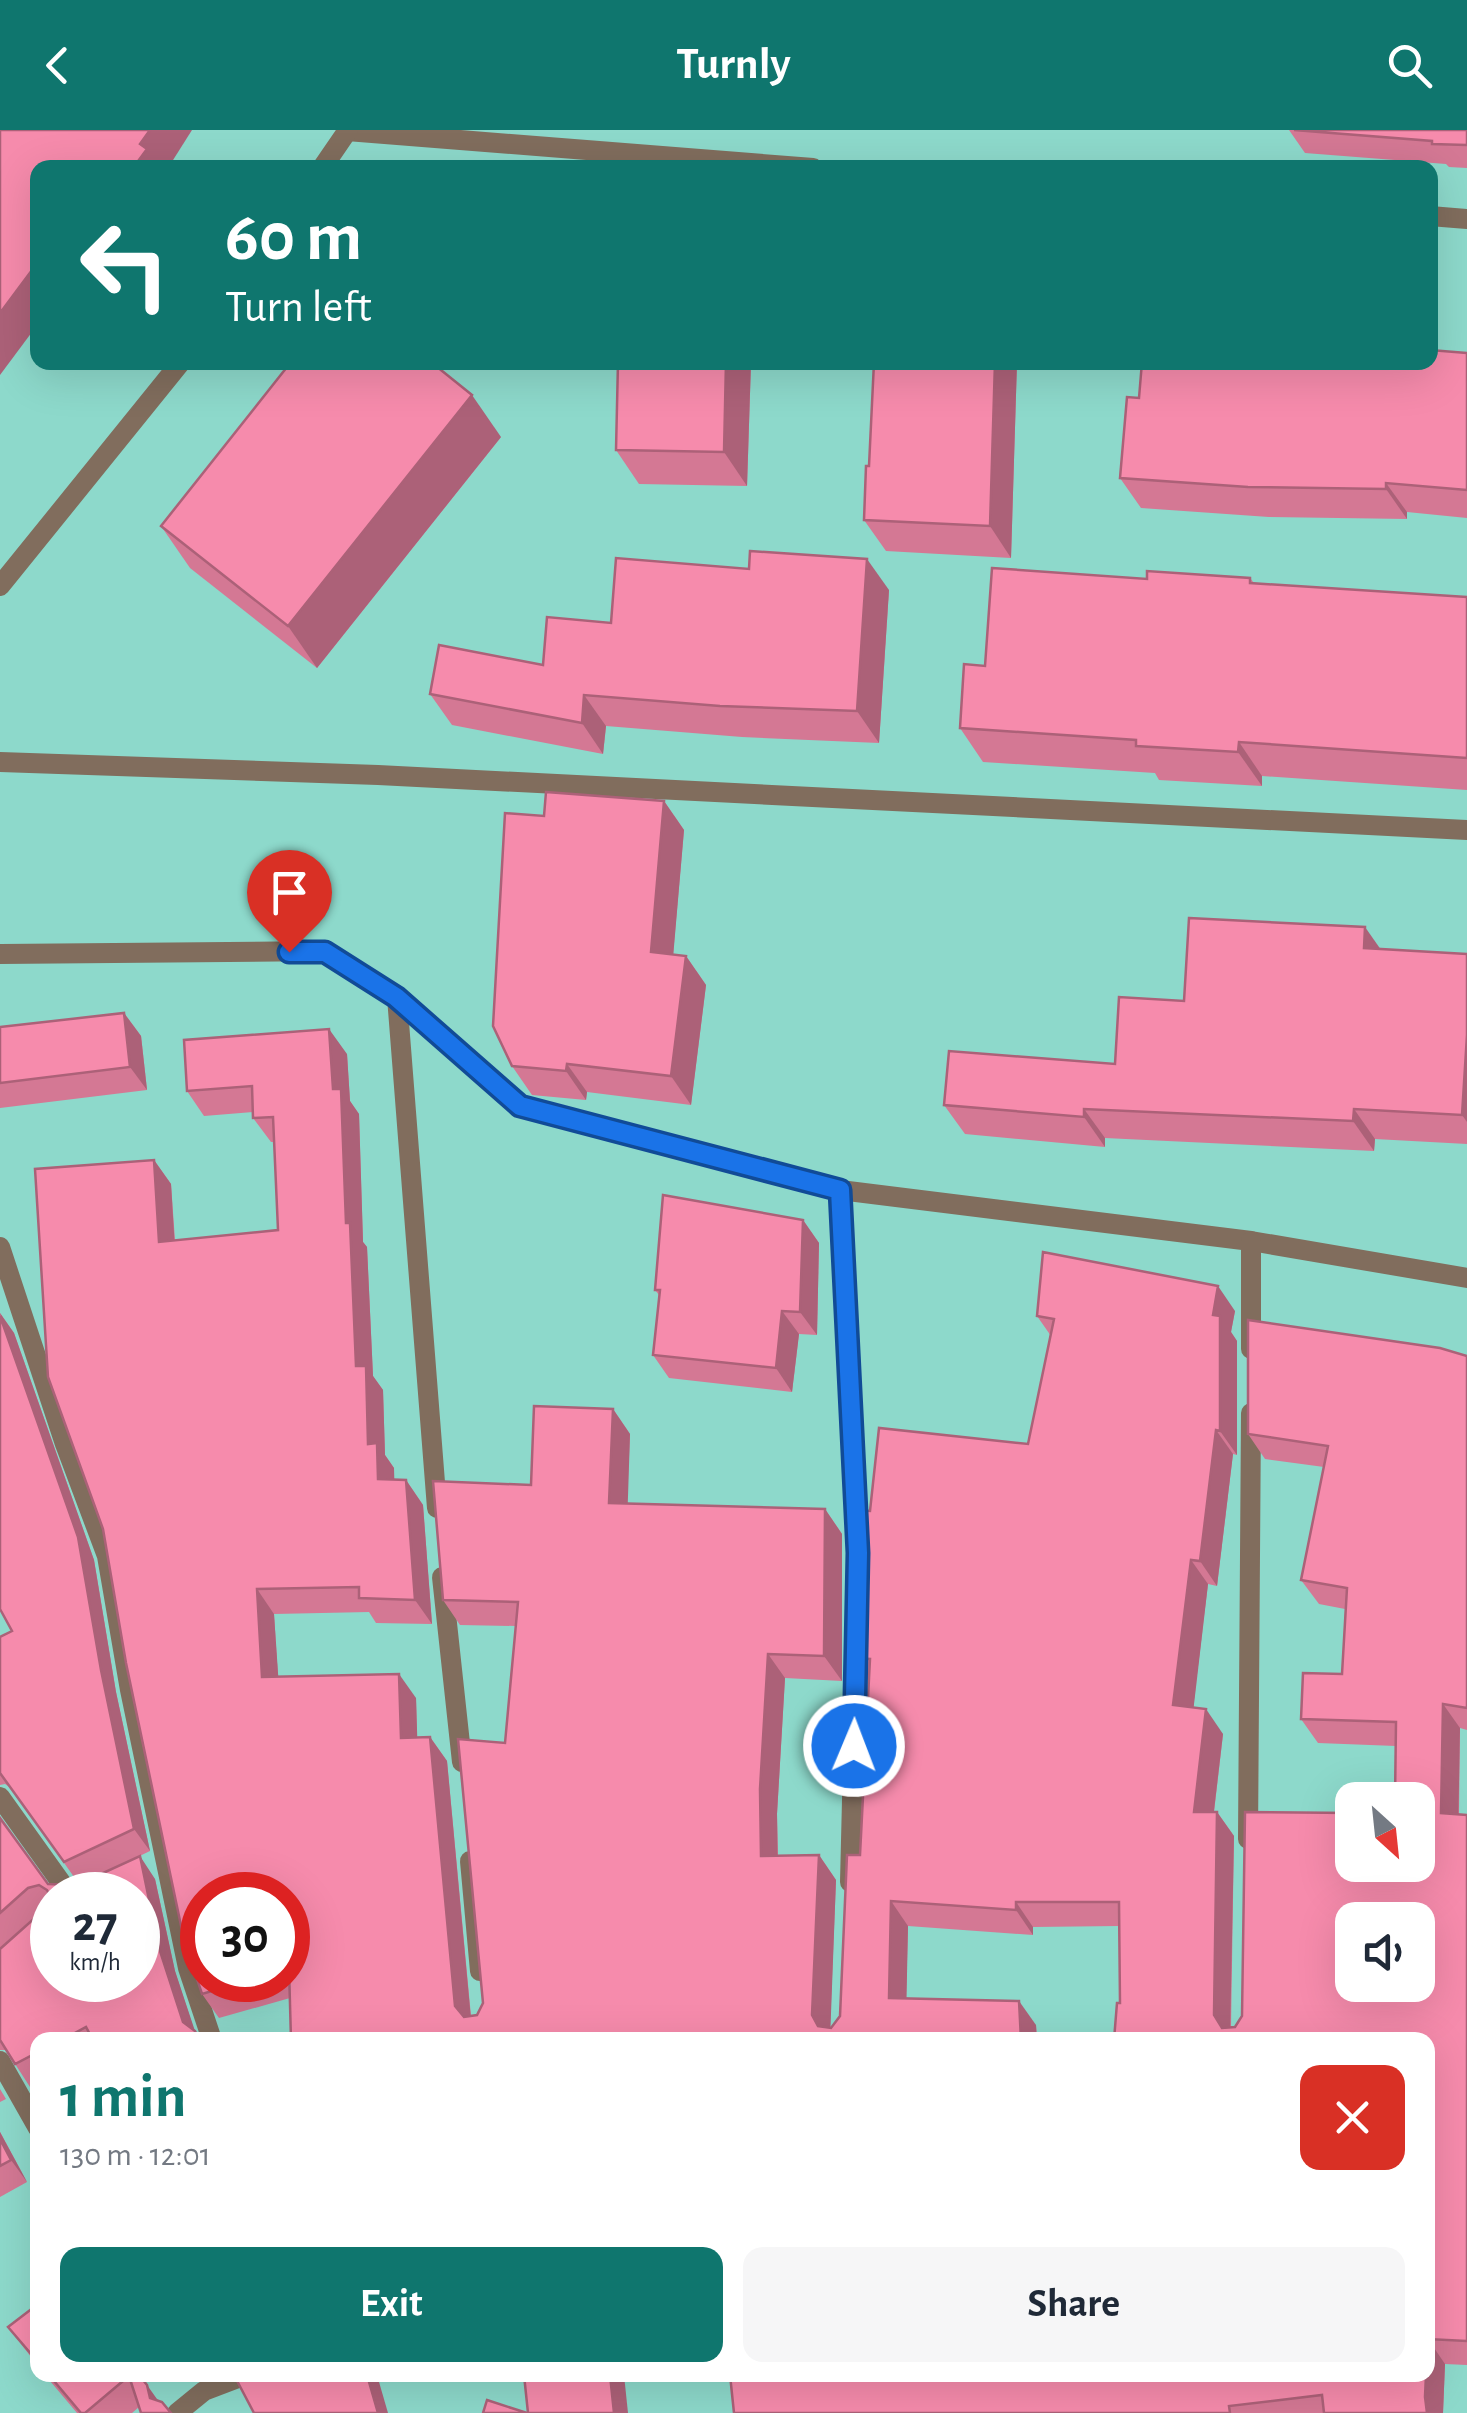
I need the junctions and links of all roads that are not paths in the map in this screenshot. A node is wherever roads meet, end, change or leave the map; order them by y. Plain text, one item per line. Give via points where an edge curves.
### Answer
1 (347, 130) edge
2 (327, 160) edge
3 (715, 160) edge
4 (1438, 216) edge
5 (1467, 218) edge
6 (175, 370) edge
7 (0, 586) edge
8 (0, 762) edge
9 (1467, 830) edge
10 (0, 954) edge
11 (396, 997) junction
12 (840, 1190) junction
13 (1250, 1240) junction
14 (0, 1247) edge
15 (1467, 1278) edge
16 (438, 1525) edge
17 (858, 1553) edge
18 (441, 1564) edge
19 (856, 1611) edge
20 (464, 1787) edge
21 (0, 1796) edge
22 (469, 1839) edge
23 (1248, 1865) edge
24 (54, 1872) edge
25 (849, 1902) edge
26 (482, 1994) edge
27 (209, 2032) edge
28 (0, 2061) edge
29 (30, 2114) edge
30 (228, 2382) edge
31 (177, 2413) edge

1 - 2 street
1 - 3 street
4 - 5 street
6 - 7 street
8 - 9 street
10 - 11 street via 325,952
11 - 12 street via 520,1106
11 - 16 street
12 - 13 street
12 - 17 street
13 - 15 street
13 - 23 street
14 - 27 street via 107,1556 158,1862
18 - 20 street
19 - 25 street
21 - 24 street
22 - 26 street
28 - 29 street
30 - 31 street

